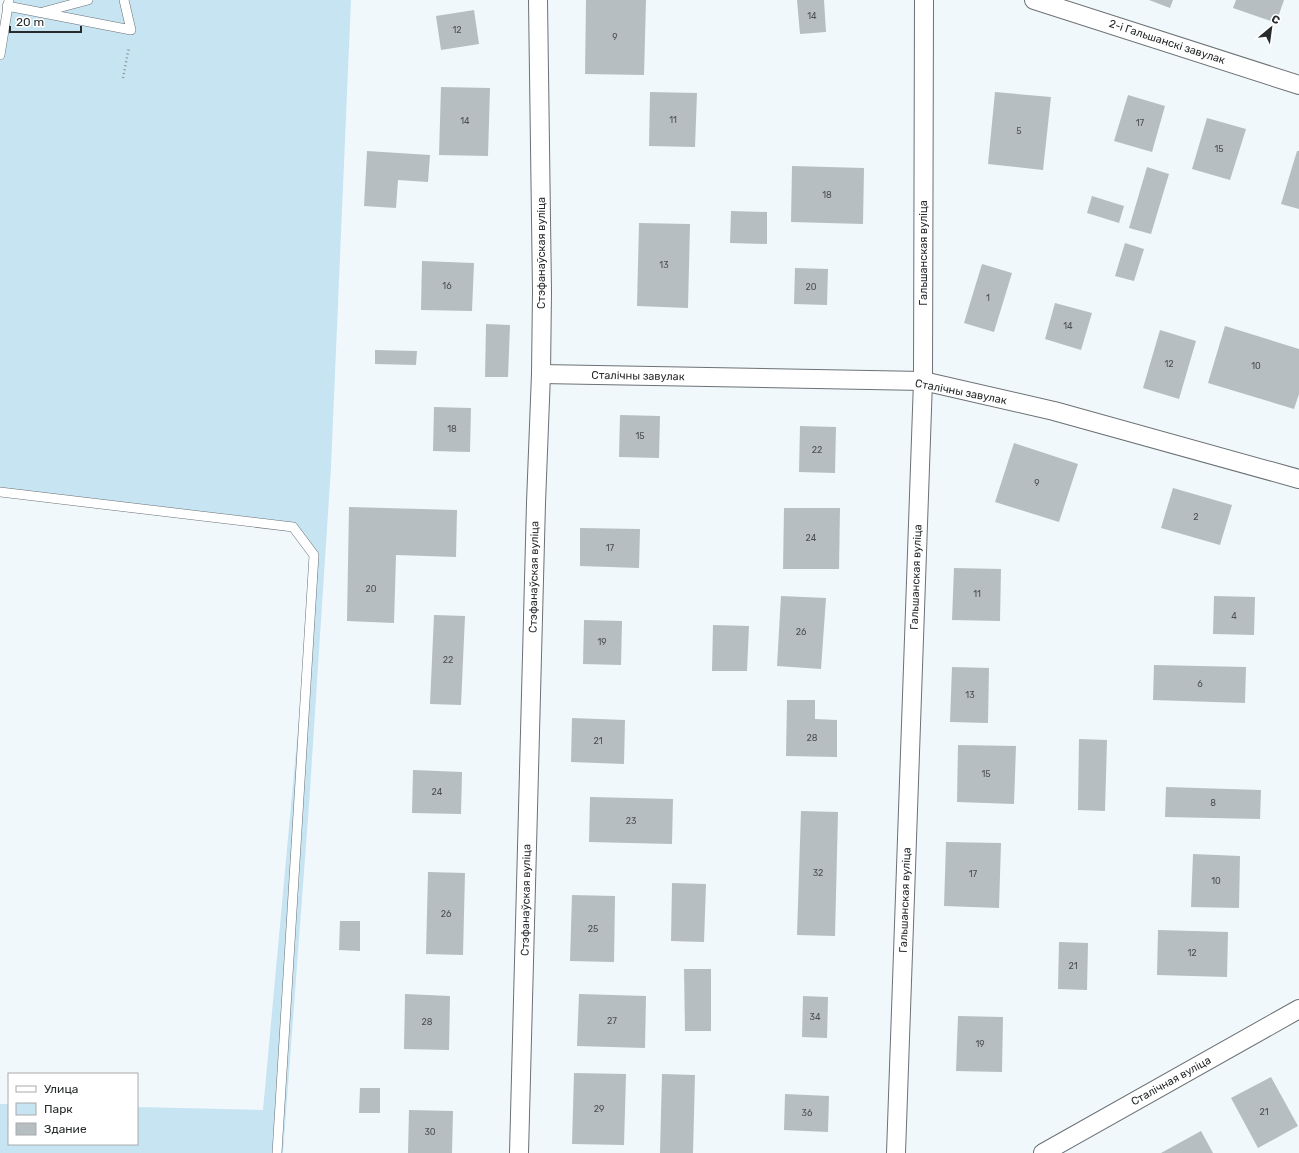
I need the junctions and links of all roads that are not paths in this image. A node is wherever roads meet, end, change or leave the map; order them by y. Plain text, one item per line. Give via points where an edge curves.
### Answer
1 (88, 0) edge
2 (124, 0) edge
3 (538, 0) edge
4 (924, 0) edge
5 (1034, 0) edge
6 (8, 3) edge
7 (40, 13) junction
8 (0, 55) edge
9 (1299, 85) edge
10 (541, 374) junction
11 (923, 381) junction
12 (1299, 479) edge
13 (0, 492) edge
14 (1299, 1009) edge
15 (277, 1153) edge
16 (519, 1153) edge
17 (896, 1153) edge
18 (1043, 1153) edge

1 - 7 lane
2 - 7 lane via 131,30
3 - 10 street, Стэфанаўская вуліца
4 - 11 street, Гальшанская вуліца
5 - 9 street, 2-і Гальшанскі завулак
6 - 7 lane
6 - 8 lane
10 - 11 street, Сталічны завулак
10 - 16 street, Стэфанаўская вуліца
11 - 12 street, Сталічны завулак via 1054,412
11 - 17 street, Гальшанская вуліца
13 - 15 lane via 293,527 314,555
14 - 18 street, Сталічная вуліца

